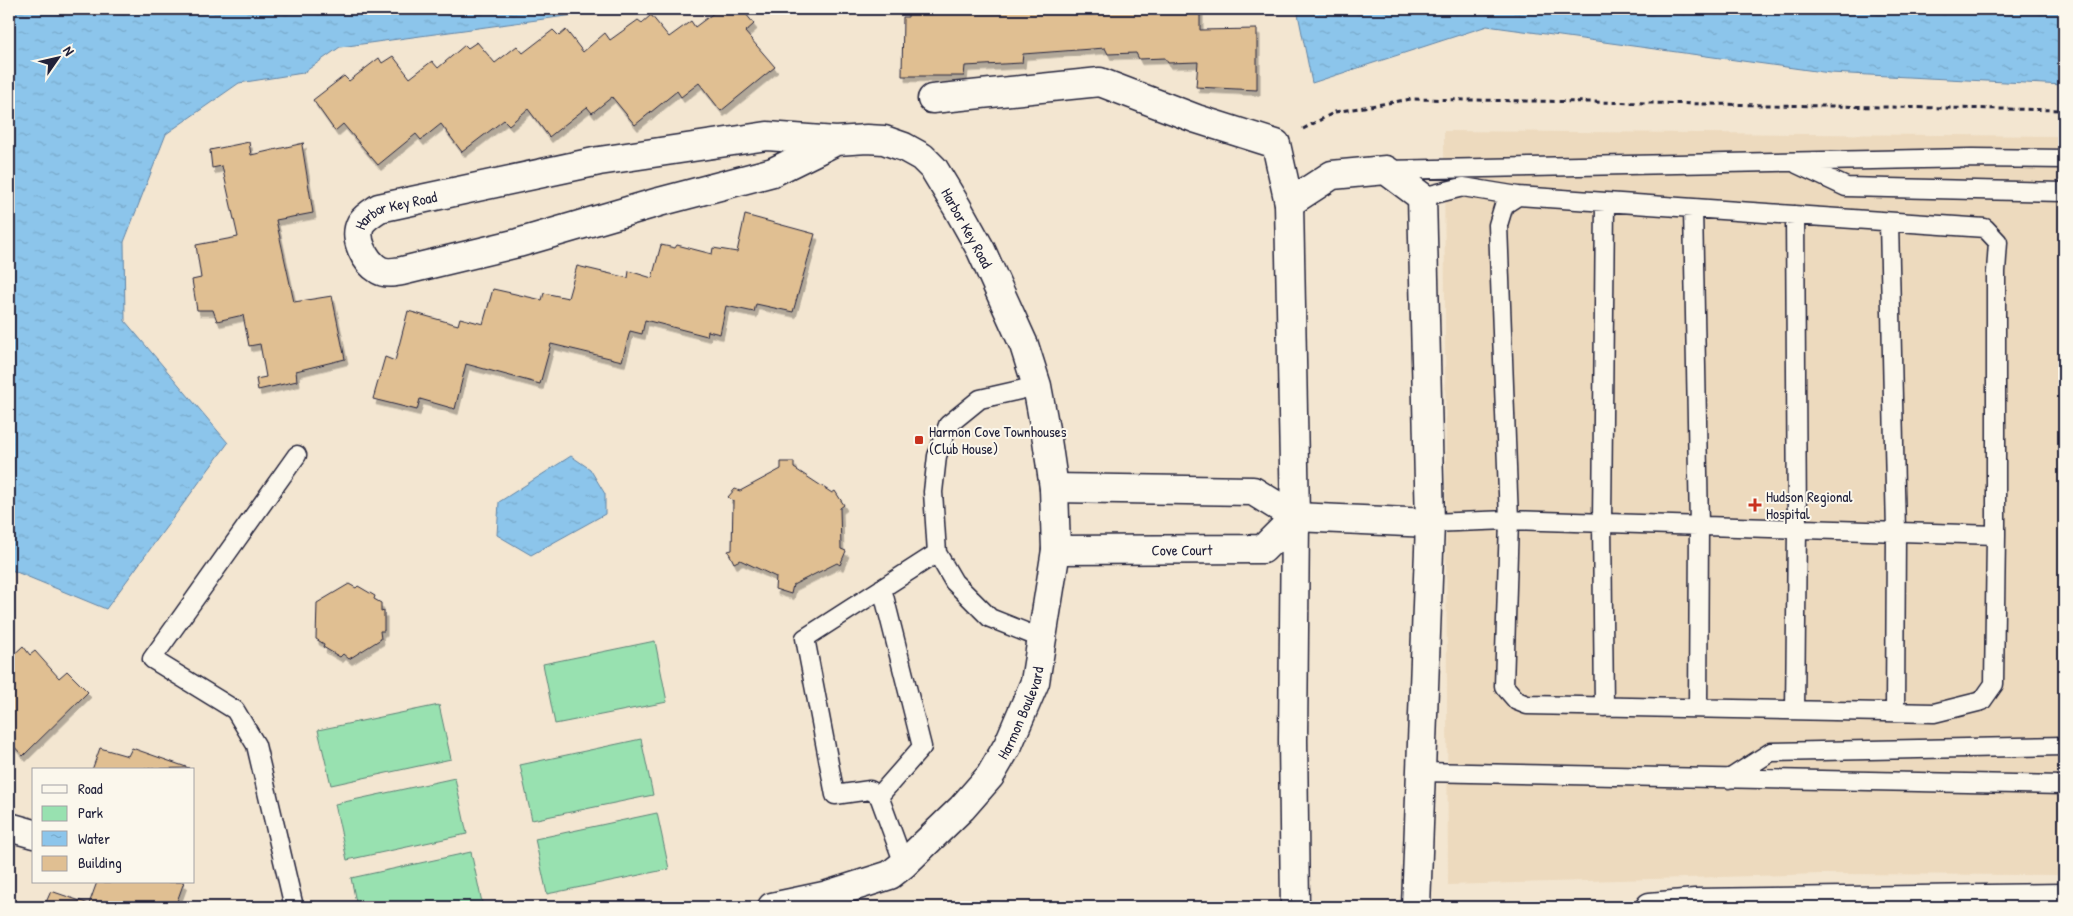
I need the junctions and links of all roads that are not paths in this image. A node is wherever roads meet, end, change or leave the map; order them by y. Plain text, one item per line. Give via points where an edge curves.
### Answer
1 (932, 99) dead end
2 (836, 141) junction
3 (2064, 159) edge
4 (1793, 162) junction
5 (1386, 170) junction
6 (2064, 192) edge
7 (1518, 196) junction
8 (1422, 197) junction
9 (1605, 202) junction
10 (1289, 203) junction
11 (1693, 208) junction
12 (1795, 215) junction
13 (1889, 222) junction
14 (1037, 386) junction
15 (297, 455) dead end
16 (1054, 488) junction
17 (1295, 517) junction
18 (1509, 520) junction
19 (1430, 523) junction
20 (1602, 524) junction
21 (1699, 526) junction
22 (1797, 529) junction
23 (1896, 532) junction
24 (1996, 534) junction
25 (1056, 550) junction
26 (937, 553) junction
27 (882, 588) junction
28 (1043, 638) junction
29 (1604, 706) junction
30 (1698, 708) junction
31 (1795, 710) junction
32 (1895, 712) junction
33 (2064, 746) edge
34 (1421, 772) junction
35 (1729, 779) junction
36 (2064, 785) edge
37 (879, 796) junction
38 (9, 827) edge
39 (32, 833) edge
40 (904, 864) junction
41 (2064, 898) edge
42 (294, 907) edge
43 (772, 907) edge
44 (1296, 907) edge
45 (1416, 907) edge
46 (1650, 907) edge

1 - 10 street via 1100,82 1197,119 1276,144
2 - 2 street, Harbor Key Road via 773,172 518,243 402,271 380,271 360,244 358,232 362,222 379,208 390,205 599,161 767,136
2 - 14 street, Harbor Key Road via 884,140 904,147 934,169 981,250 1024,346
3 - 4 lane
4 - 5 lane
4 - 6 lane via 1846,187
5 - 8 street
5 - 10 street via 1332,175
7 - 8 lane via 1463,187
7 - 9 lane
7 - 18 lane via 1504,205 1498,225
8 - 19 street
9 - 11 lane
9 - 20 lane
10 - 17 street
11 - 12 lane
11 - 21 lane
12 - 13 lane
12 - 22 lane
13 - 23 lane
13 - 24 lane via 1985,228 1998,242
14 - 16 street, Harmon Boulevard
14 - 26 lane via 980,399 948,425 938,456 933,492
15 - 42 lane via 152,659 236,710 256,745
16 - 17 street via 1253,491
16 - 25 street, Harmon Boulevard
17 - 19 street
17 - 25 street, Cove Court via 1264,549
17 - 44 street via 1293,740
18 - 19 lane
18 - 20 lane
18 - 29 lane via 1504,686 1517,700 1527,705
19 - 34 street
20 - 21 lane
20 - 29 lane
21 - 22 lane
21 - 30 lane
22 - 23 lane
22 - 31 lane
23 - 24 lane
23 - 32 lane
24 - 32 lane via 1994,684 1982,701 1934,713
25 - 28 street, Harmon Boulevard
26 - 27 lane
26 - 28 lane via 954,582 990,618
27 - 37 lane via 922,746
27 - 37 lane via 804,638 835,795 870,790
28 - 40 street, Harmon Boulevard via 1035,682 1008,745 990,776
29 - 30 lane
30 - 31 lane
31 - 32 lane
33 - 35 lane via 1771,752
34 - 35 lane
34 - 45 street
35 - 36 lane
37 - 40 lane
38 - 39 street
40 - 43 street, Harmon Boulevard via 890,875 824,896
41 - 46 street via 1695,903

